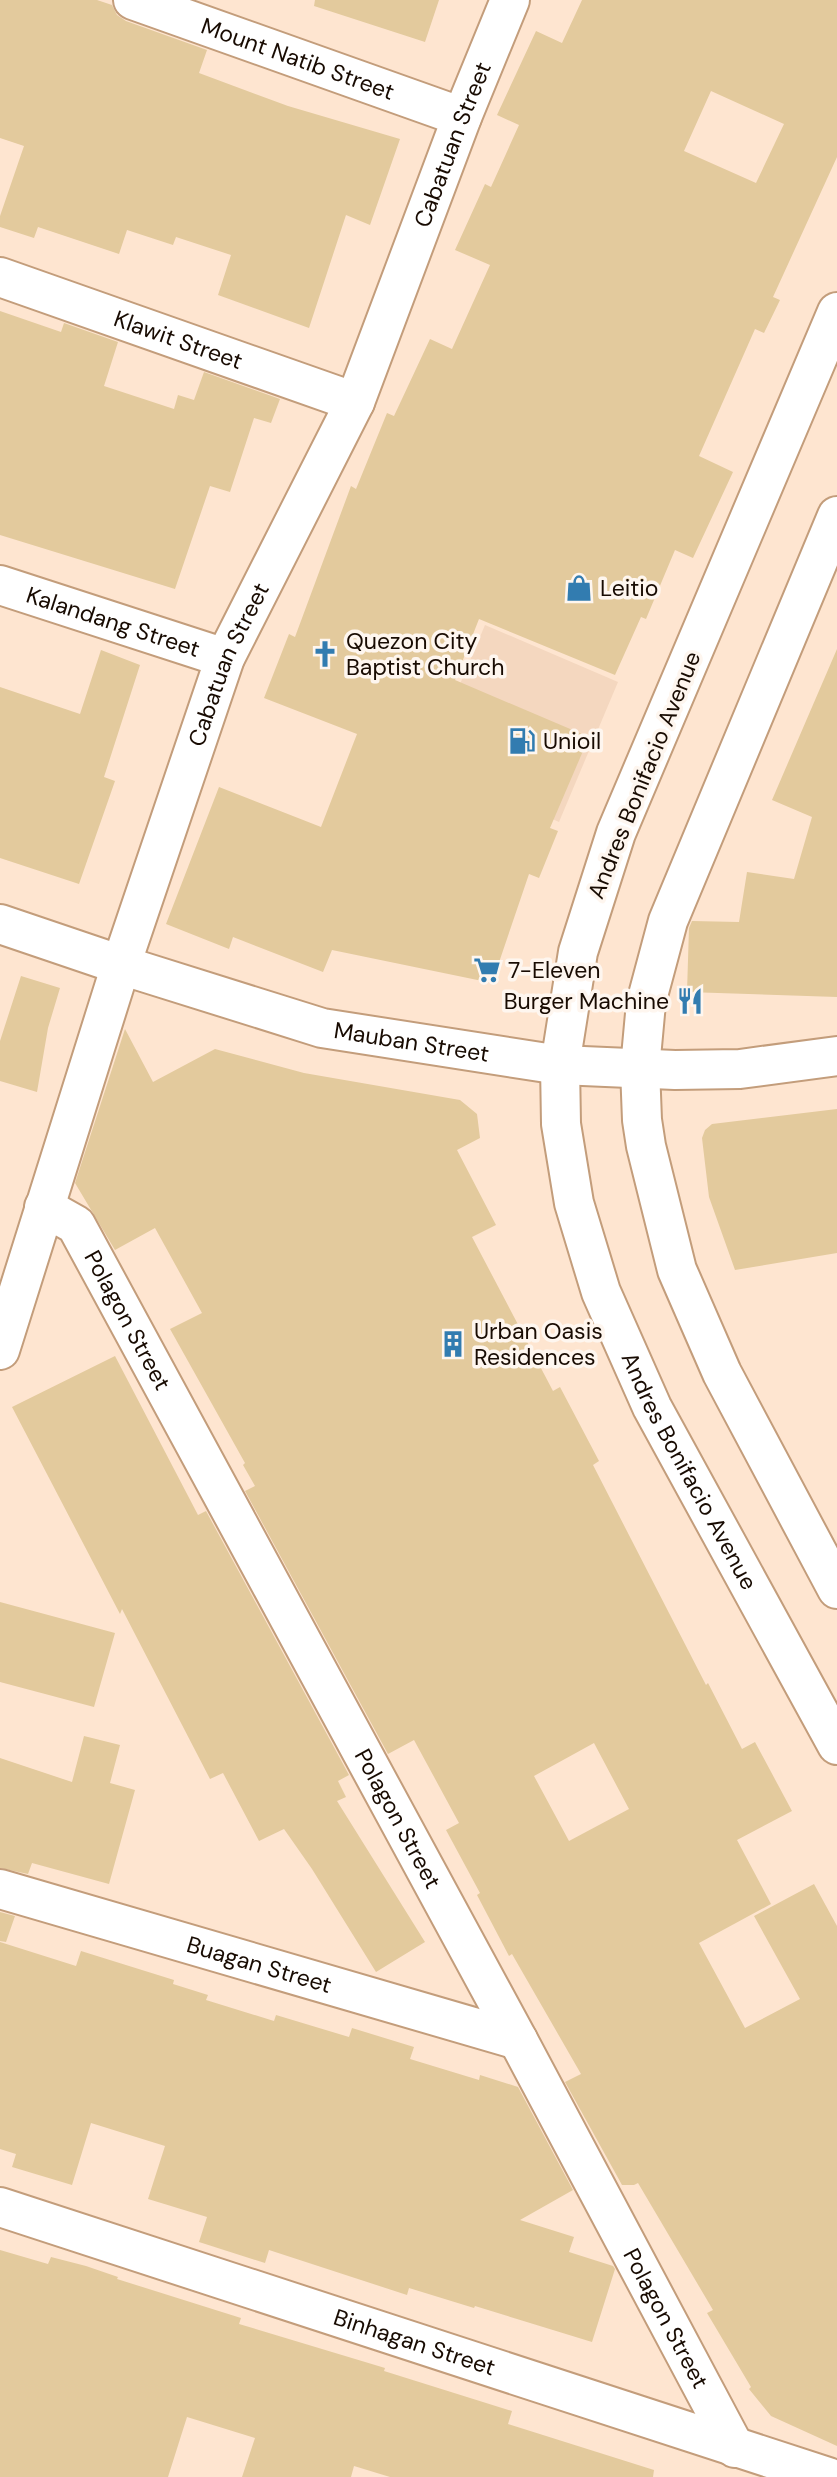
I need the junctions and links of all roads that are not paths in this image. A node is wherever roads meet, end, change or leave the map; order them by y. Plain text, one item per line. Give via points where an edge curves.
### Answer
1 (133, 0) edge
2 (510, 0) edge
3 (462, 117) junction
4 (0, 277) edge
5 (837, 312) edge
6 (355, 402) junction
7 (837, 516) edge
8 (0, 585) edge
9 (225, 658) junction
10 (0, 924) edge
11 (121, 965) junction
12 (837, 1056) edge
13 (560, 1065) junction
14 (640, 1068) junction
15 (44, 1207) junction
16 (13, 1264) edge
17 (0, 1350) edge
18 (837, 1589) edge
19 (837, 1745) edge
20 (0, 1889) edge
21 (518, 2040) junction
22 (0, 2207) edge
23 (736, 2448) junction
24 (828, 2477) edge

1 - 3 street, Mount Natib Street
2 - 3 street, Cabatuan Street
3 - 6 street, Cabatuan Street
4 - 6 street, Klawit Street
5 - 13 street, Andres Bonifacio Avenue via 616,833 578,952
6 - 9 street, Cabatuan Street
7 - 14 street via 668,922 646,1003
8 - 9 street, Kalandang Street
9 - 11 street, Cabatuan Street
10 - 11 street, Mauban Street
11 - 13 street, Mauban Street via 322,1028
11 - 15 street, Cabatuan Street
12 - 14 street, Mauban Street via 740,1069
13 - 14 street, Mauban Street
13 - 19 street, Andres Bonifacio Avenue via 561,1124 574,1203 601,1292 652,1407
14 - 18 street via 646,1146 677,1270 722,1373
15 - 16 street, Cabatuan Street
15 - 21 street, Polagon Street via 76,1225
16 - 17 street, Cabatuan Street
20 - 21 street, Buagan Street
21 - 23 street, Polagon Street
22 - 23 street, Binhagan Street
23 - 24 street, Binhagan Street

